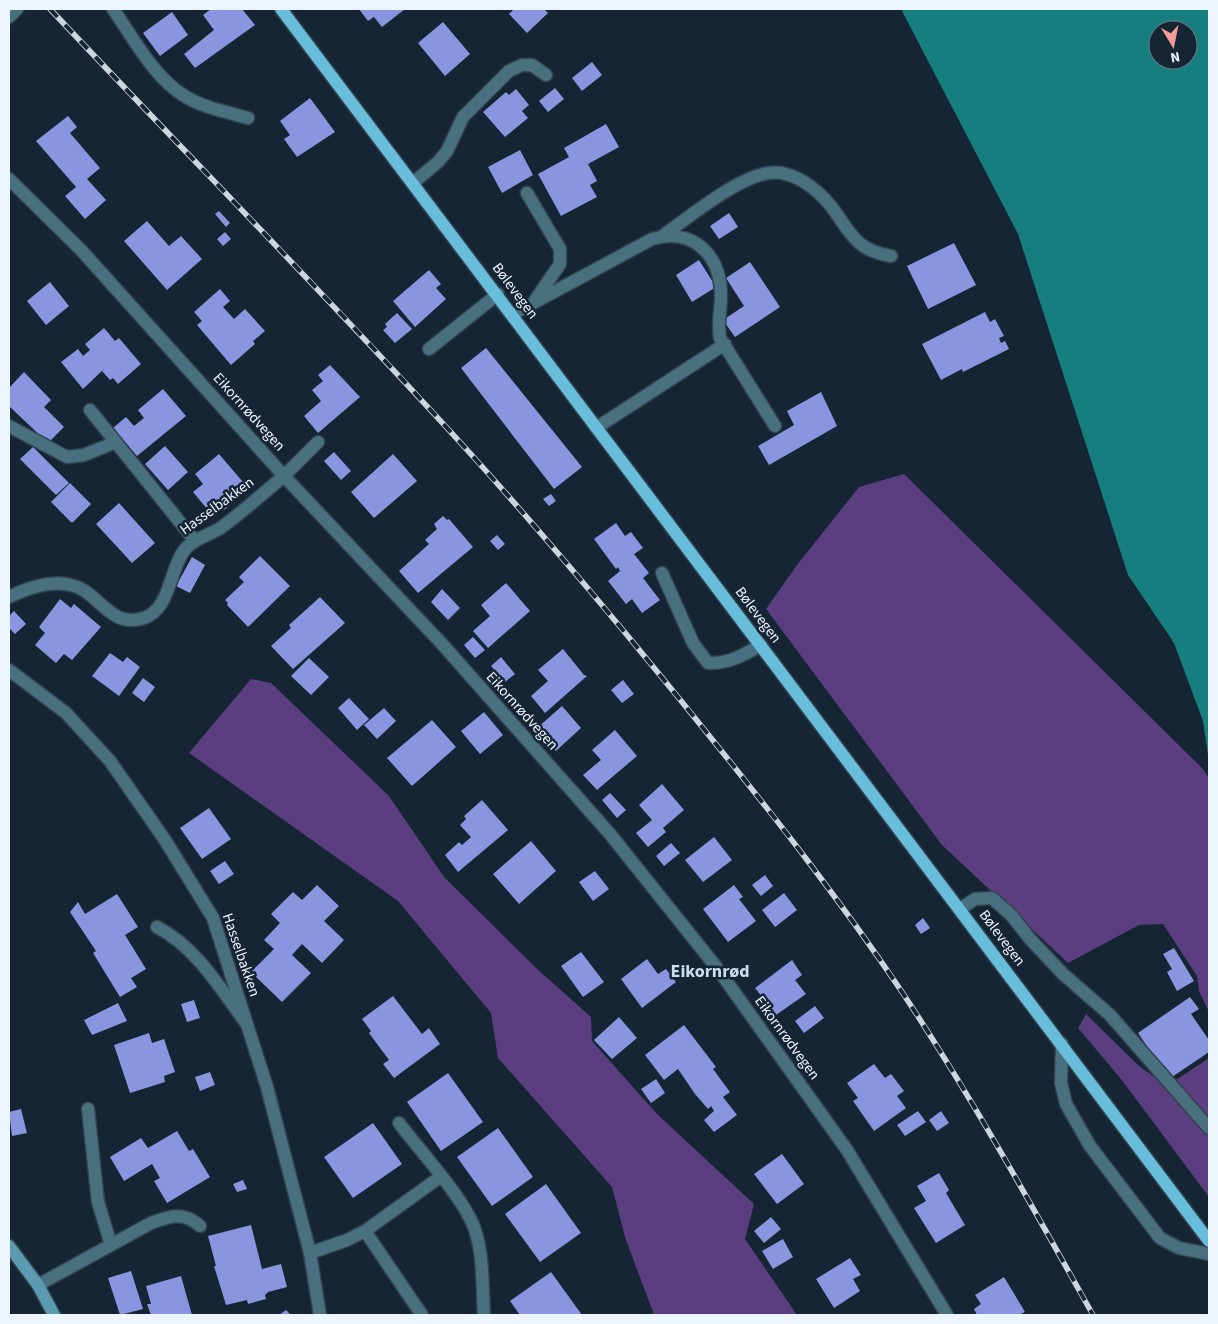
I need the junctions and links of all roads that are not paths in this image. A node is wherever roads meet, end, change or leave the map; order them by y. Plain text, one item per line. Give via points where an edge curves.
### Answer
1 (17, 9) edge
2 (114, 9) edge
3 (281, 9) edge
4 (9, 17) edge
5 (546, 75) dead end
6 (248, 118) dead end
7 (9, 179) edge
8 (413, 182) junction
9 (527, 193) dead end
10 (664, 235) junction
11 (892, 256) dead end
12 (498, 294) junction
13 (534, 301) junction
14 (513, 314) junction
15 (725, 344) junction
16 (429, 349) dead end
17 (90, 410) dead end
18 (9, 426) edge
19 (775, 426) dead end
20 (596, 428) junction
21 (116, 442) junction
22 (318, 442) dead end
23 (284, 476) junction
24 (195, 541) junction
25 (662, 573) dead end
26 (9, 597) edge
27 (761, 645) junction
28 (9, 670) edge
29 (960, 909) junction
30 (157, 927) dead end
31 (248, 1027) junction
32 (1062, 1044) junction
33 (88, 1109) dead end
34 (399, 1124) dead end
35 (1209, 1128) edge
36 (440, 1177) junction
37 (200, 1226) dead end
38 (365, 1232) junction
39 (1209, 1241) edge
40 (111, 1245) junction
41 (9, 1246) edge
42 (310, 1253) junction
43 (1209, 1254) edge
44 (38, 1285) junction
45 (52, 1315) edge
46 (320, 1315) edge
47 (422, 1315) edge
48 (484, 1315) edge
49 (947, 1315) edge

1 - 4 street
2 - 6 street via 161,76 175,89 202,105
3 - 8 main road, Bølevegen
5 - 8 street via 532,65 522,65 509,72 463,117 447,151 438,162
7 - 23 street, Eikornrødvegen via 80,250
8 - 12 main road, Bølevegen
9 - 13 street via 560,249 560,264
10 - 11 street via 705,205 747,181 777,173 811,185 830,204 861,246
10 - 13 street
10 - 15 street via 693,241 713,259 721,297 718,325 720,338
12 - 14 main road, Bølevegen
12 - 16 street
13 - 14 street
14 - 20 main road, Bølevegen
15 - 19 street
15 - 20 street
17 - 21 street
18 - 21 street via 67,456 84,455
20 - 27 main road, Bølevegen
21 - 24 street
22 - 23 street, Hasselbakken
23 - 24 street, Hasselbakken via 218,529
23 - 49 street, Eikornrødvegen via 443,645 610,834 717,968 848,1150
24 - 26 street, Hasselbakken via 181,557 160,608 144,618 120,618 109,613 85,591 60,584 42,584
25 - 27 street via 692,643 708,663 730,661
27 - 29 main road, Bølevegen
28 - 31 street, Hasselbakken via 66,713 94,743 164,840 213,918
29 - 32 main road, Bølevegen
29 - 35 street via 975,899 992,898 1064,974 1110,1015
30 - 31 street via 195,955
31 - 42 street, Hasselbakken
32 - 39 main road, Bølevegen
32 - 43 street via 1062,1090 1066,1104 1090,1146 1160,1238 1179,1248
33 - 40 street via 98,1202
34 - 36 street
36 - 38 street
36 - 48 street via 463,1206 475,1229
37 - 40 street via 182,1215 169,1216
38 - 42 street
38 - 47 street
40 - 44 street
41 - 44 street
42 - 46 street, Hasselbakken
44 - 45 street

